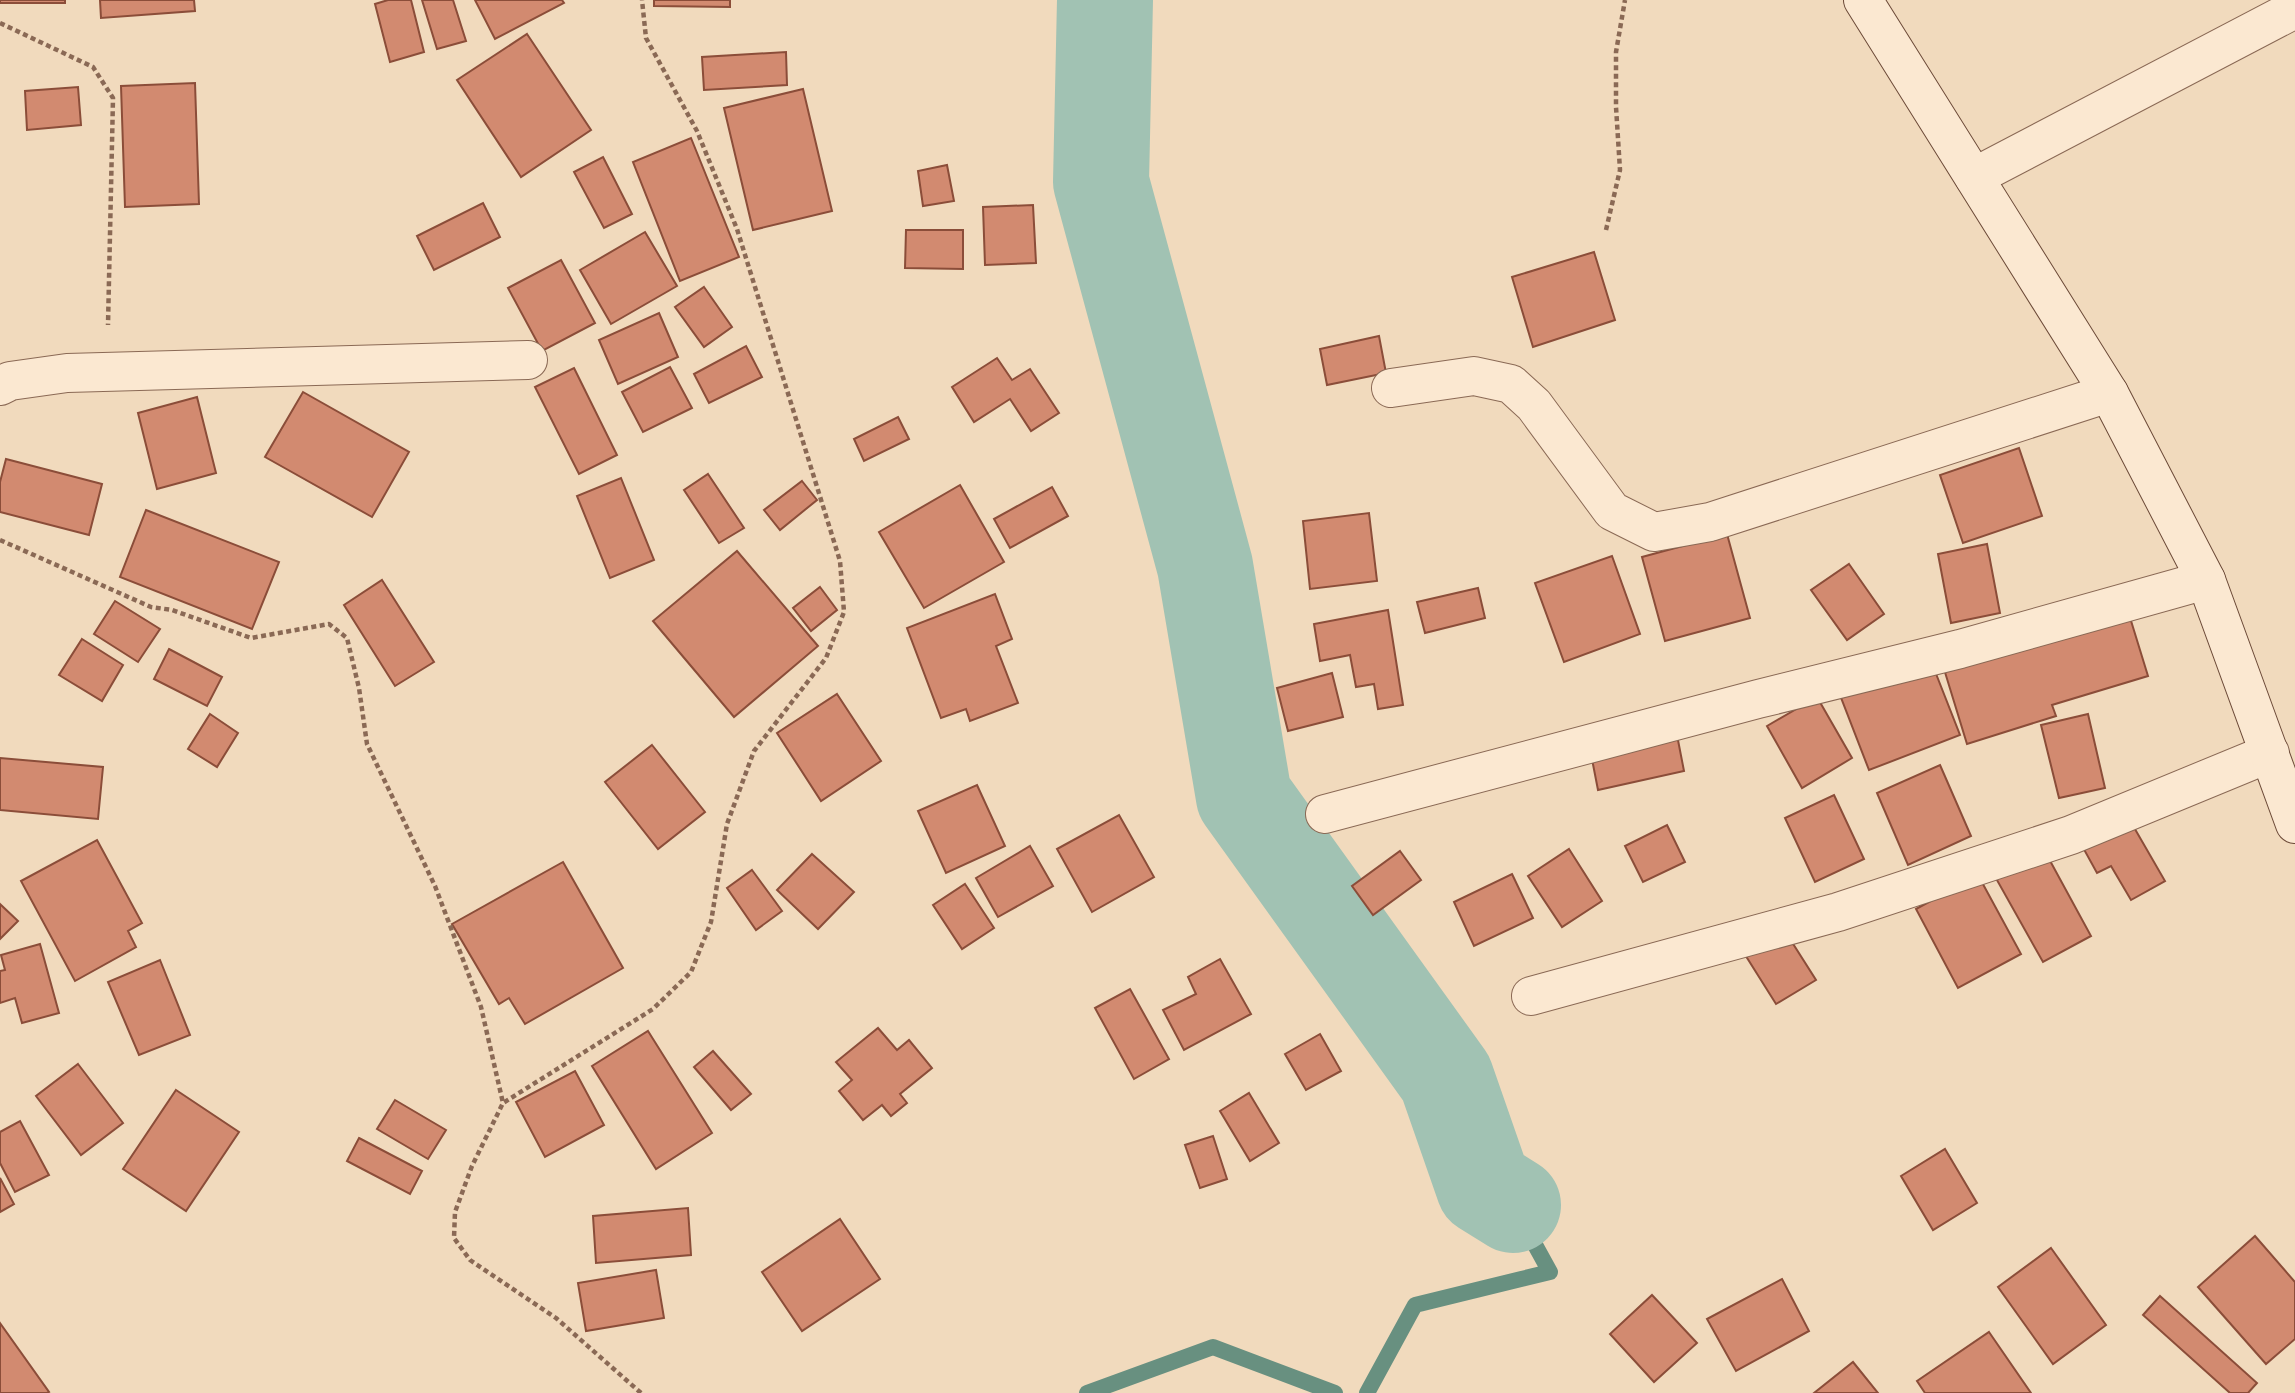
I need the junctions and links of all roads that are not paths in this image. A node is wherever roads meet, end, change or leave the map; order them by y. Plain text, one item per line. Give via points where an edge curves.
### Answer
1 (1863, 0) edge
2 (2295, 9) edge
3 (1974, 177) junction
4 (528, 360) dead end
5 (0, 386) edge
6 (1391, 388) dead end
7 (2109, 393) junction
8 (2206, 580) junction
9 (2270, 753) junction
10 (1325, 814) dead end
11 (2295, 824) edge
12 (1531, 996) dead end

1 - 3 street
2 - 3 street
3 - 7 street
4 - 5 street via 68,373
6 - 7 street via 1474,376 1511,384 1534,405 1612,511 1654,532 1710,522
7 - 8 street
8 - 9 street
8 - 10 street via 1960,649
9 - 11 street
9 - 12 street via 2071,835 1839,912

